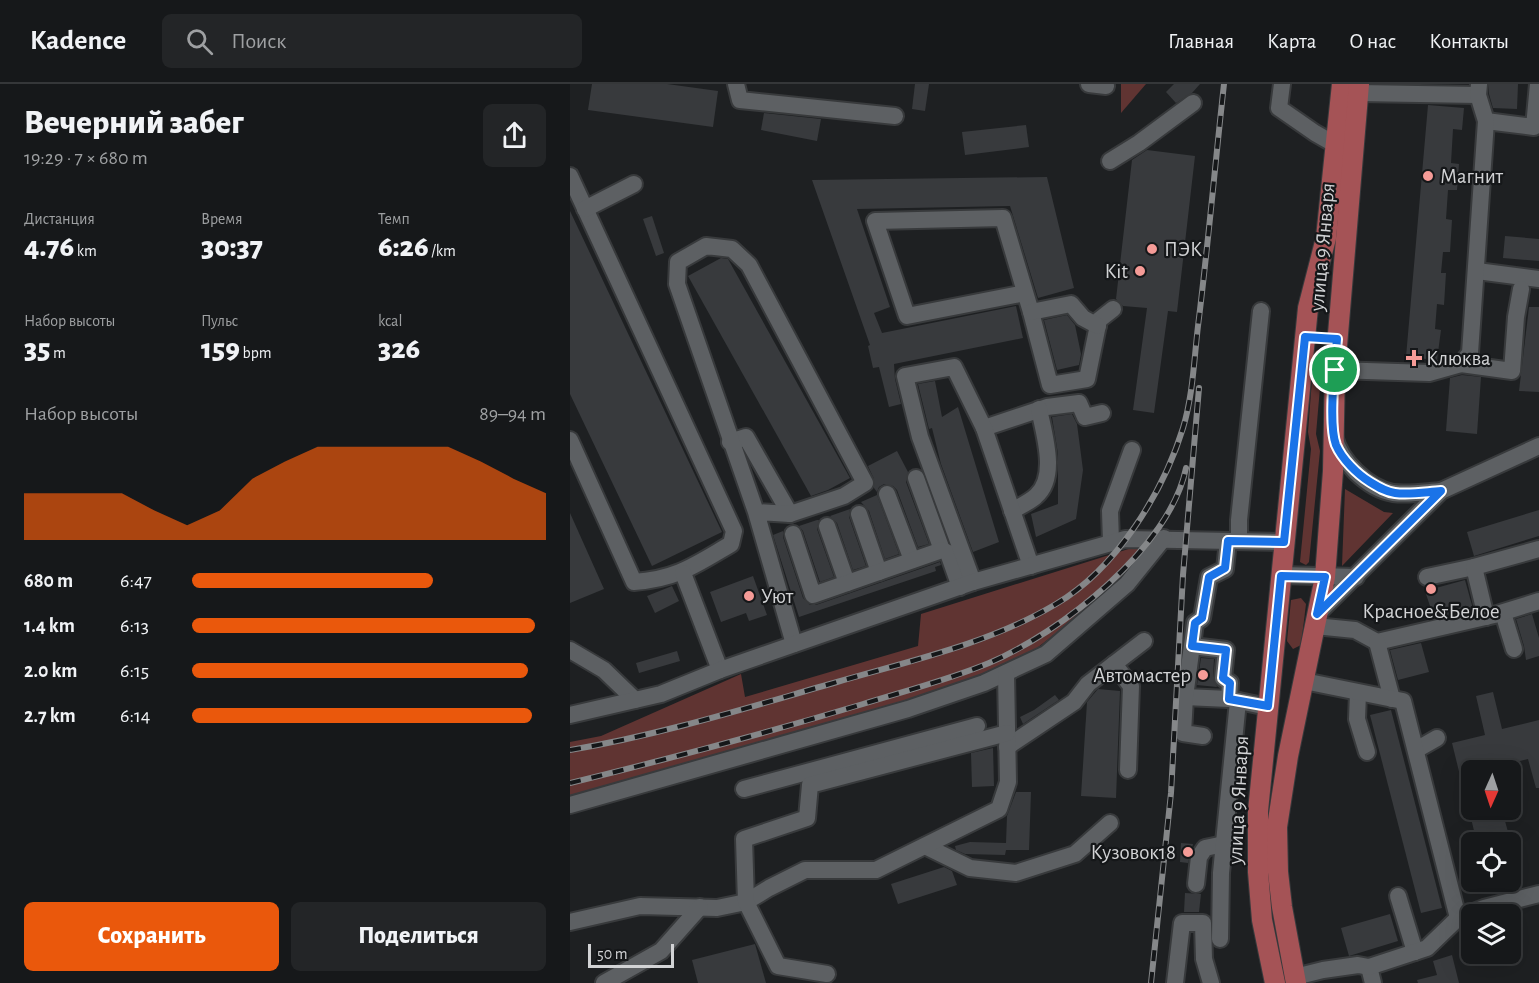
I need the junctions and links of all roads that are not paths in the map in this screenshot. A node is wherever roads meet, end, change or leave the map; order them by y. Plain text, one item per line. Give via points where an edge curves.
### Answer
1 (736, 84) edge
2 (1089, 84) edge
3 (1282, 84) edge
4 (1538, 84) edge
5 (1106, 86) dead end
6 (1353, 87) edge
7 (1479, 90) edge
8 (1193, 103) dead end
9 (895, 116) dead end
10 (1486, 121) junction
11 (1336, 145) junction
12 (1110, 161) dead end
13 (570, 176) edge
14 (634, 184) dead end
15 (585, 209) junction
16 (1477, 271) junction
17 (1539, 279) edge
18 (1521, 289) dead end
19 (1025, 293) junction
20 (1113, 309) dead end
21 (1261, 311) dead end
22 (1031, 312) junction
23 (1098, 326) junction
24 (1305, 337) junction
25 (1337, 339) junction
26 (1461, 363) junction
27 (1335, 370) junction
28 (1039, 409) junction
29 (1102, 413) dead end
30 (984, 428) junction
31 (1333, 429) junction
32 (570, 440) edge
33 (730, 442) junction
34 (1539, 446) edge
35 (1132, 450) dead end
36 (915, 478) dead end
37 (1441, 491) junction
38 (887, 494) dead end
39 (1012, 511) junction
40 (756, 512) junction
41 (789, 514) junction
42 (859, 514) dead end
43 (827, 526) dead end
44 (793, 534) dead end
45 (1164, 538) junction
46 (1234, 541) junction
47 (1111, 542) junction
48 (1284, 542) junction
49 (1539, 549) edge
50 (942, 550) junction
51 (912, 560) junction
52 (1031, 566) junction
53 (1474, 567) junction
54 (879, 572) junction
55 (683, 573) junction
56 (1281, 576) junction
57 (1325, 577) junction
58 (1356, 577) junction
59 (1427, 577) dead end
60 (847, 583) junction
61 (967, 585) junction
62 (1539, 601) edge
63 (1503, 613) junction
64 (1486, 617) junction
65 (1316, 620) junction
66 (1144, 641) dead end
67 (1377, 642) junction
68 (794, 644) junction
69 (1192, 646) junction
70 (1514, 649) dead end
71 (570, 650) edge
72 (1114, 664) junction
73 (720, 670) junction
74 (1006, 673) junction
75 (1304, 681) junction
76 (1358, 693) junction
77 (1185, 697) junction
78 (1392, 699) junction
79 (635, 700) junction
80 (1234, 700) junction
81 (1268, 706) junction
82 (570, 715) edge
83 (977, 726) dead end
84 (1203, 736) dead end
85 (1437, 738) dead end
86 (1007, 740) junction
87 (1416, 750) junction
88 (1367, 752) dead end
89 (1128, 771) dead end
90 (811, 778) junction
91 (744, 789) dead end
92 (570, 806) edge
93 (1110, 823) dead end
94 (1224, 844) junction
95 (925, 846) junction
96 (1197, 884) dead end
97 (1539, 894) edge
98 (1398, 896) dead end
99 (746, 902) junction
100 (700, 907) junction
101 (1458, 918) junction
102 (570, 922) edge
103 (1220, 939) dead end
104 (1415, 952) junction
105 (826, 974) dead end
106 (1371, 975) edge
107 (1295, 980) edge
108 (604, 983) edge
109 (1174, 983) edge
110 (1211, 983) edge
111 (1275, 983) edge

1 - 9 street via 740,100
2 - 5 street
3 - 11 street via 1279,108
4 - 10 street via 1534,127
6 - 7 street
6 - 11 main road, улица 9 Января
6 - 25 main road, улица 9 Января
7 - 10 street
8 - 12 street
10 - 16 street
11 - 24 main road, улица 9 Января via 1326,238 1308,308
13 - 15 street
14 - 15 street
15 - 55 street via 734,531 731,544
16 - 17 street
16 - 26 street via 1470,353
18 - 26 street via 1512,371
19 - 19 street via 1003,218 875,221 907,316
19 - 22 street
20 - 23 street
21 - 46 street
22 - 23 street via 1071,304 1083,318
22 - 23 street via 1050,386 1087,379
24 - 25 main road
24 - 48 main road, улица 9 Января
25 - 27 main road, улица 9 Января
26 - 27 street via 1429,373
27 - 31 main road, улица 9 Января
28 - 29 street via 1078,403 1085,417
28 - 30 street
28 - 39 street via 1047,453 1047,482 1037,495
30 - 39 street
30 - 61 street via 954,367 905,376
31 - 37 street via 1336,445 1348,462 1380,488 1408,494
31 - 57 main road, улица 9 Января via 1334,471
32 - 55 street via 634,582
33 - 40 street
33 - 41 street via 746,437
33 - 41 street via 677,284 678,262 706,246 732,249 749,265 865,483 844,496
34 - 37 street
35 - 47 street via 1110,511
36 - 50 street
37 - 58 street
38 - 51 street
39 - 52 street
40 - 41 street
40 - 68 street
42 - 54 street
43 - 60 street
44 - 60 street via 813,595
45 - 46 street
45 - 47 street
45 - 74 street via 1127,584 1046,654
46 - 48 street
46 - 69 street via 1225,568 1209,577 1202,618 1195,623
47 - 52 street
48 - 56 main road, улица 9 Января
49 - 53 street
50 - 51 street
50 - 61 street
51 - 54 street
52 - 61 street
53 - 59 street
53 - 64 street
54 - 60 street
55 - 73 street
56 - 57 street
56 - 81 main road, улица 9 Января
57 - 58 street
57 - 65 main road, улица 9 Января
58 - 65 street
61 - 68 street
62 - 63 street
63 - 64 street
63 - 70 street
64 - 67 street
65 - 67 street via 1355,630
65 - 75 main road, улица 9 Января
66 - 72 street
67 - 78 street
68 - 73 street
69 - 77 street
69 - 80 street via 1226,650 1223,678 1230,683
71 - 79 street via 604,670
72 - 86 street via 1088,684 1074,702
72 - 89 street via 1131,686
73 - 79 street via 662,694
74 - 86 street
74 - 92 street via 908,709
75 - 76 street
75 - 107 main road, улица 9 Января via 1277,827 1281,895
76 - 78 street
76 - 88 street via 1357,719
77 - 80 street
77 - 84 street via 1183,733
78 - 87 street via 1403,701
79 - 82 street
80 - 81 street
80 - 94 street
81 - 111 main road, улица 9 Января via 1258,811 1258,872 1262,920
83 - 90 street
85 - 87 street
86 - 90 street
86 - 95 street via 1008,782 999,809
87 - 101 street
90 - 91 street
90 - 99 street via 807,818 744,839
93 - 95 street via 1075,854 1016,873 970,868
94 - 96 street via 1205,848 1199,857
94 - 103 street
95 - 99 street via 876,870 805,870
97 - 101 street
98 - 104 street
99 - 100 street
99 - 105 street via 778,966
100 - 102 street via 640,906
100 - 108 street via 661,951
101 - 104 street via 1427,948
104 - 106 street
106 - 107 street via 1358,965 1323,970
109 - 110 street via 1182,923 1203,923 1204,959

